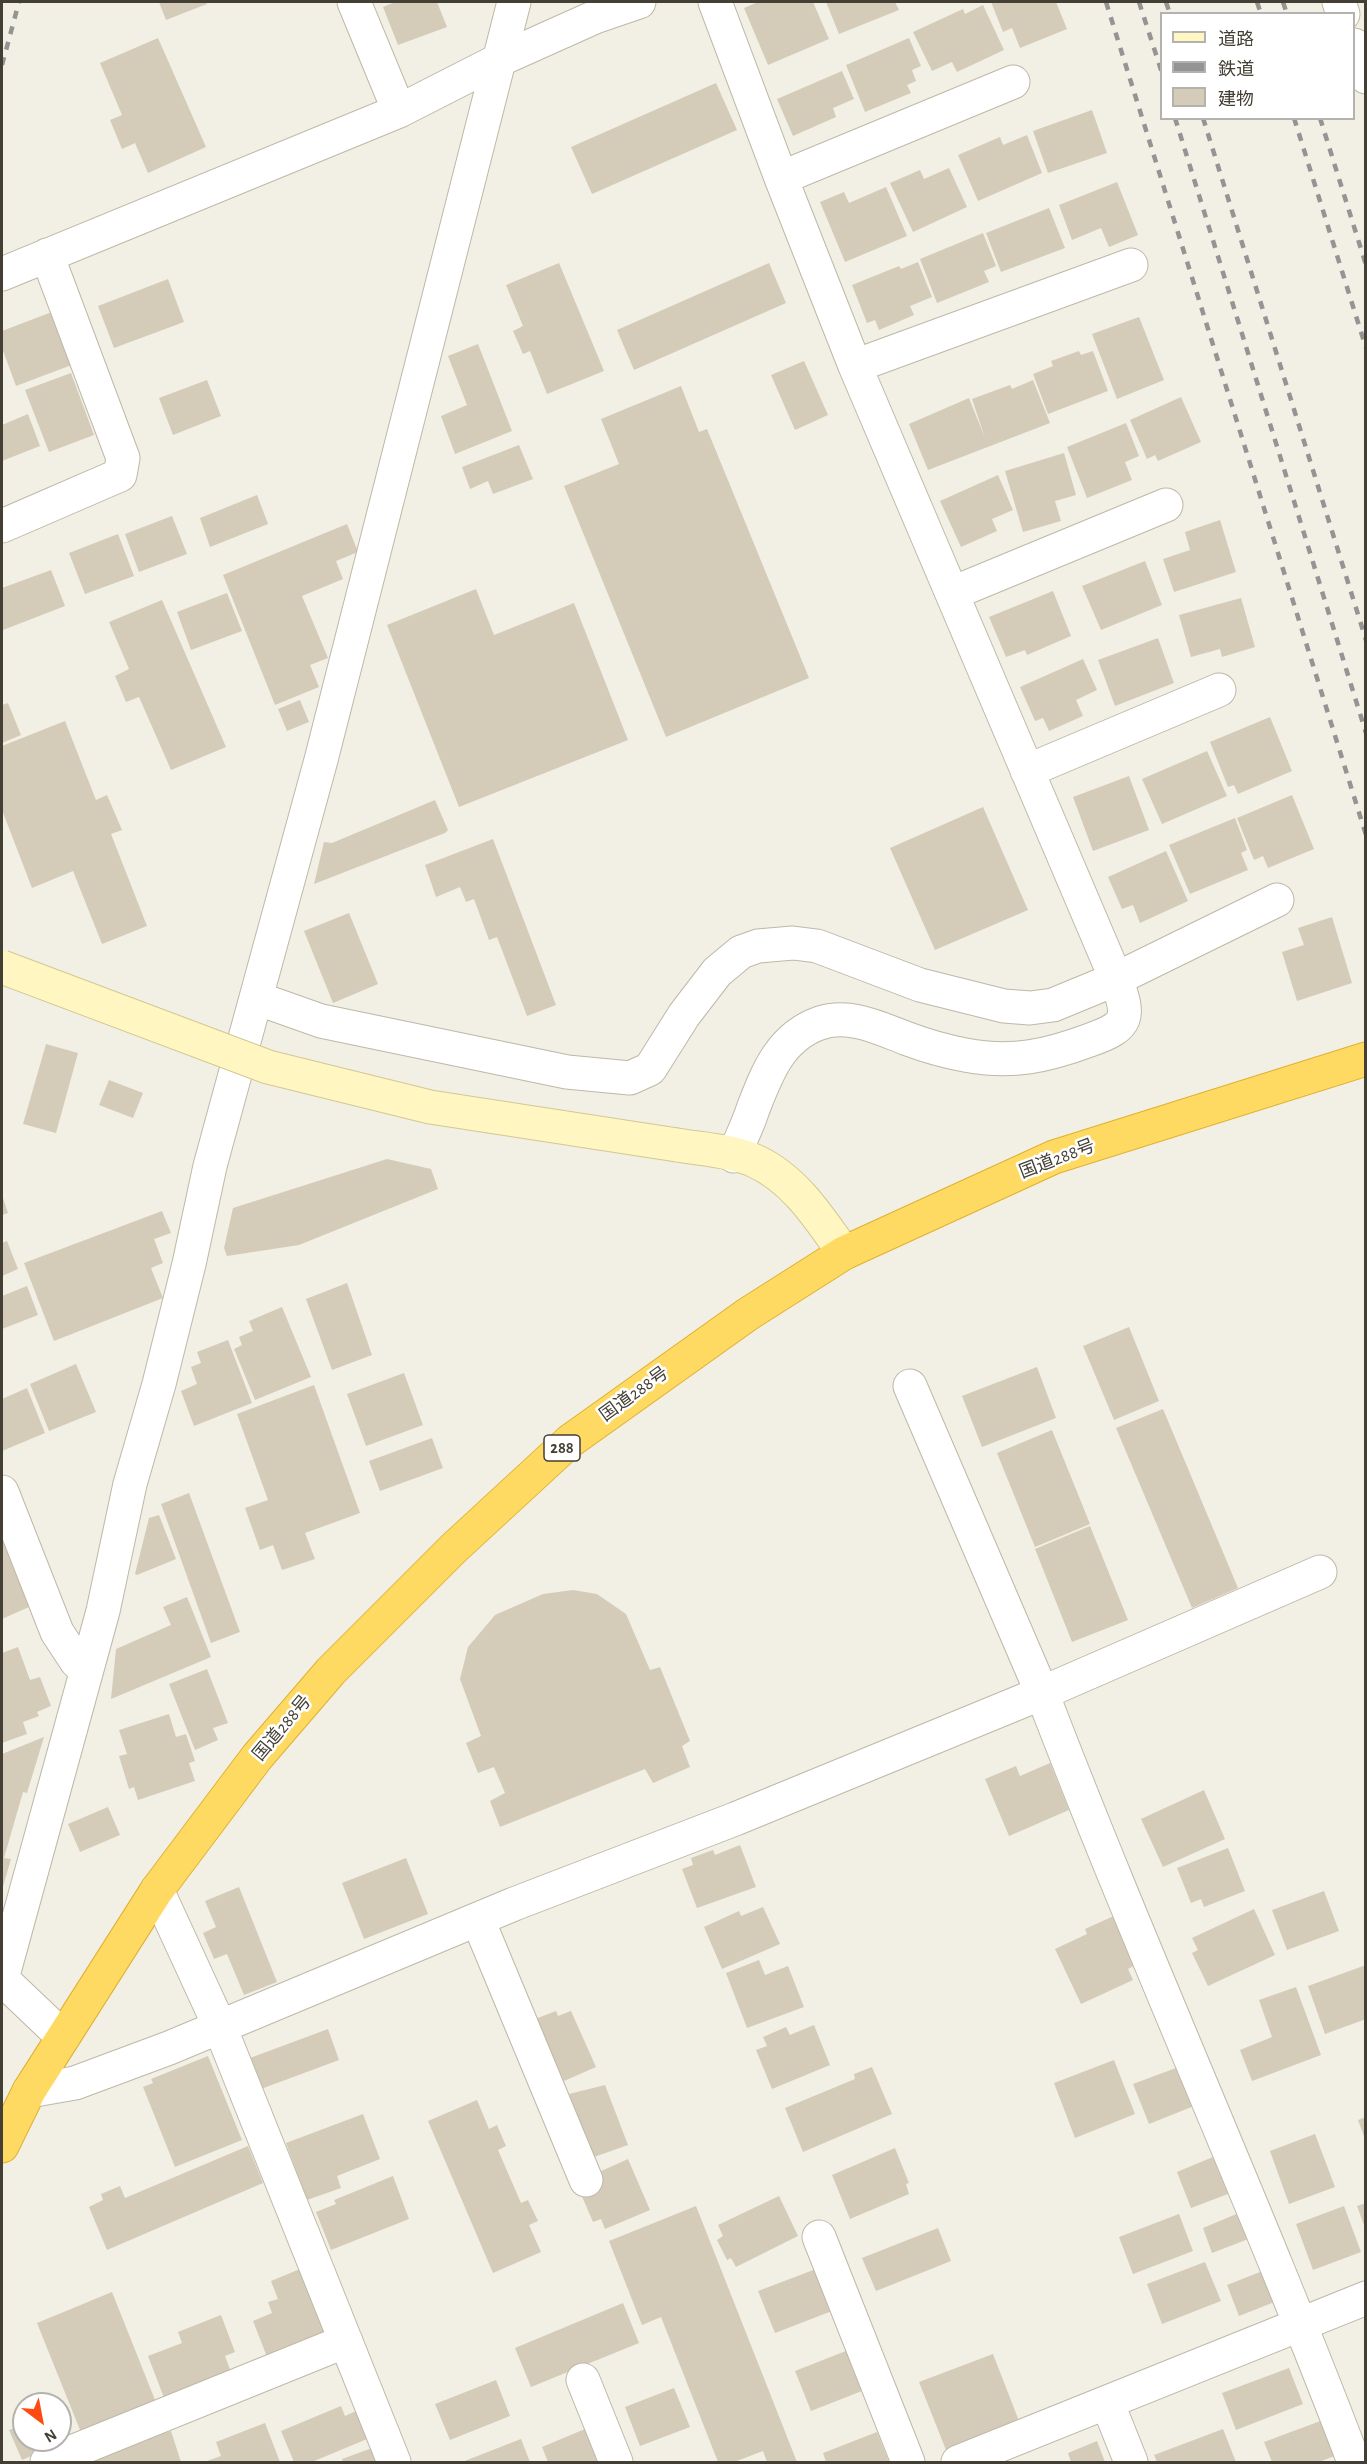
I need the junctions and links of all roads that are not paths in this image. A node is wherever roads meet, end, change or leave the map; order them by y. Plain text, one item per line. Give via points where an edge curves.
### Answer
1 (354, 2) edge
2 (514, 2) edge
3 (639, 2) edge
4 (715, 2) edge
5 (1355, 50) edge
6 (499, 60) junction
7 (1365, 78) edge
8 (1013, 82) dead end
9 (399, 111) junction
10 (781, 178) junction
11 (47, 255) junction
12 (1131, 265) dead end
13 (2, 274) edge
14 (855, 366) junction
15 (1166, 505) dead end
16 (2, 526) edge
17 (953, 593) junction
18 (1219, 690) dead end
19 (1027, 771) junction
20 (1277, 900) dead end
21 (2, 967) edge
22 (1116, 979) junction
23 (256, 998) junction
24 (1365, 1059) edge
25 (734, 1156) junction
26 (844, 1254) junction
27 (910, 1386) dead end
28 (2, 1492) edge
29 (1320, 1572) dead end
30 (86, 1671) junction
31 (1042, 1693) junction
32 (157, 1890) junction
33 (478, 1920) junction
34 (220, 2026) junction
35 (63, 2037) junction
36 (29, 2091) junction
37 (2, 2146) edge
38 (586, 2180) dead end
39 (819, 2237) dead end
40 (1365, 2298) edge
41 (1301, 2323) junction
42 (346, 2341) junction
43 (583, 2380) dead end
44 (1107, 2402) junction
45 (47, 2463) edge
46 (394, 2463) edge
47 (616, 2463) edge
48 (908, 2463) edge
49 (958, 2463) edge
50 (1131, 2463) edge
51 (1354, 2463) edge

1 - 9 street
2 - 6 street
3 - 6 street
4 - 10 street
5 - 7 street
6 - 9 street
6 - 23 street via 321,760
8 - 10 street
9 - 11 street
10 - 14 street
11 - 13 street
11 - 16 street via 123,458 120,475
12 - 14 street
14 - 17 street
15 - 17 street
17 - 19 street
18 - 19 street
19 - 22 street
20 - 22 street
21 - 25 street, bridge via 268,1067 430,1107
22 - 23 street via 1053,1005 1004,1006 920,985 817,946 758,946 741,952 717,972 650,1069 630,1078 567,1072 321,1021
22 - 25 street via 1125,1005 1122,1021 1112,1032 1060,1052 1023,1059 965,1055 871,1024 844,1020 805,1030 776,1056
23 - 30 street via 210,1166
24 - 26 highway, 国道288号 / 288 via 1054,1157
25 - 26 street via 753,1160 778,1174 814,1211
26 - 32 highway, 国道288号 / 288 via 748,1314 570,1441 462,1540 331,1671 257,1757
27 - 31 street
28 - 30 street via 57,1632
29 - 31 street
30 - 35 street via 2,1979
31 - 33 street
31 - 41 street via 1098,1840
32 - 34 street
32 - 35 highway, 国道288号 / 288
33 - 34 street
33 - 38 street
34 - 36 street via 75,2083
34 - 42 street
35 - 36 highway, 国道288号 / 288
36 - 37 highway, 国道288号 / 288
39 - 48 street
40 - 41 street
41 - 44 street
41 - 51 street
42 - 45 street
42 - 46 street
43 - 47 street
44 - 49 street
44 - 50 street

